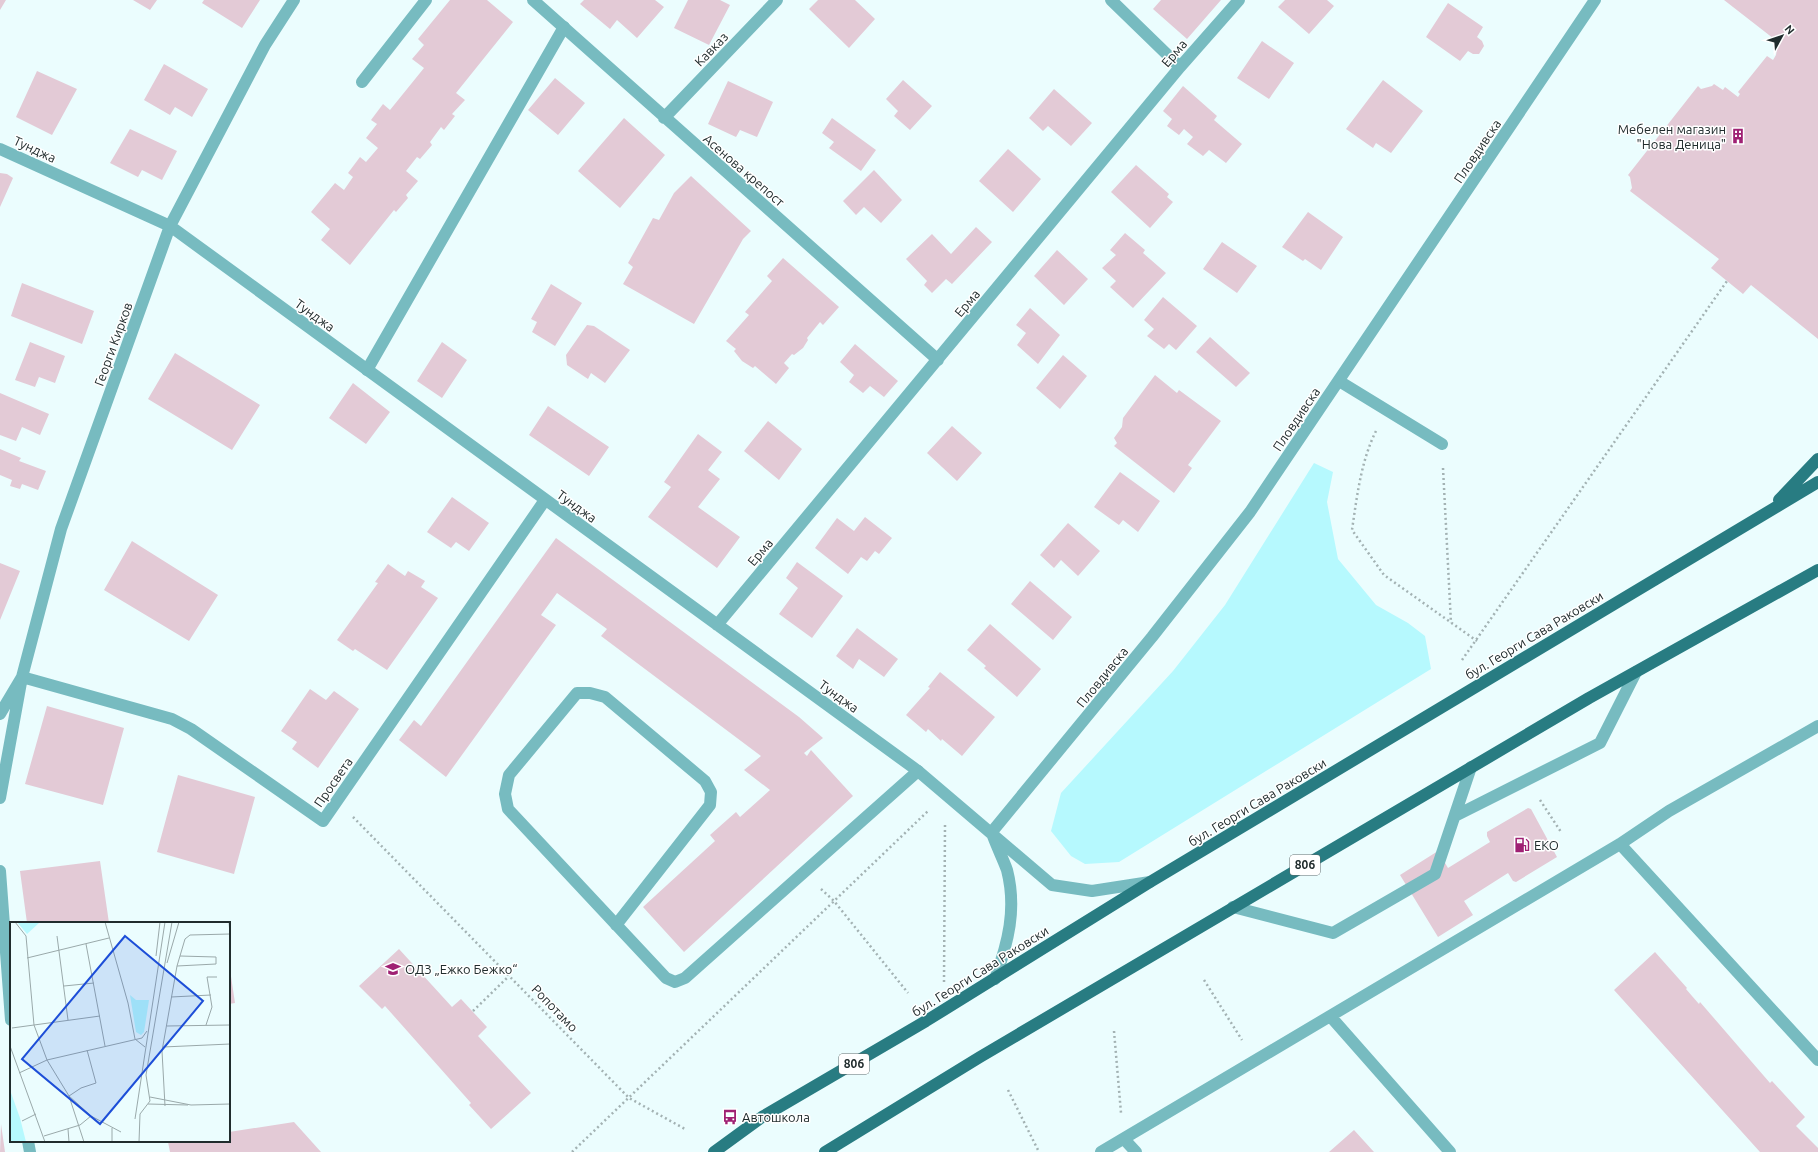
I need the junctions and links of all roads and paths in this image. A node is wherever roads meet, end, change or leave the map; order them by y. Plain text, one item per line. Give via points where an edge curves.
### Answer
1 (294, 0) edge
2 (426, 0) edge
3 (533, 0) edge
4 (777, 0) edge
5 (1111, 0) edge
6 (1239, 0) edge
7 (1595, 0) edge
8 (564, 27) junction
9 (1180, 67) junction
10 (362, 82) dead end
11 (664, 118) junction
12 (0, 149) edge
13 (170, 226) junction
14 (1727, 281) dead end
15 (938, 360) junction
16 (367, 370) junction
17 (1339, 381) junction
18 (1386, 411) junction
19 (1442, 444) joint
20 (1818, 459) edge
21 (1818, 482) edge
22 (545, 500) junction
23 (1770, 510) junction
24 (1818, 570) edge
25 (1818, 580) edge
26 (1791, 586) junction
27 (1451, 623) junction
28 (717, 625) junction
29 (1477, 641) junction
30 (1462, 660) dead end
31 (1636, 672) junction
32 (22, 677) junction
33 (0, 714) edge
34 (1818, 726) edge
35 (1472, 767) junction
36 (918, 771) junction
37 (1528, 781) junction
38 (946, 794) junction
39 (0, 798) edge
40 (338, 801) junction
41 (1455, 816) junction
42 (1560, 832) dead end
43 (991, 833) junction
44 (1620, 844) junction
45 (0, 871) edge
46 (804, 872) junction
47 (1150, 882) junction
48 (834, 901) junction
49 (1233, 908) junction
50 (616, 925) junction
51 (509, 976) junction
52 (995, 979) junction
53 (1204, 980) dead end
54 (944, 982) dead end
55 (908, 992) dead end
56 (472, 1011) dead end
57 (7, 1016) edge
58 (1331, 1017) junction
59 (1114, 1031) dead end
60 (1818, 1060) edge
61 (1255, 1061) junction
62 (1008, 1090) dead end
63 (629, 1098) junction
64 (685, 1129) dead end
65 (1124, 1139) junction
66 (28, 1142) edge
67 (30, 1152) edge
68 (572, 1152) edge
69 (714, 1152) edge
70 (825, 1152) edge
71 (1039, 1152) edge
72 (1101, 1152) edge
73 (1136, 1152) edge
74 (1450, 1152) edge

1 - 13 street, Георги Кирков via 265,45
2 - 10 street
3 - 8 street, Асенова крепост
4 - 11 street, Кавказ
5 - 9 street
6 - 9 street, Ерма
7 - 17 street, Пловдивска
8 - 11 street, Асенова крепост
8 - 16 street
9 - 15 street, Ерма
11 - 15 street, Асенова крепост
12 - 13 street, Тунджа
13 - 16 street, Тунджа
13 - 32 street, Георги Кирков via 61,530
14 - 29 path
15 - 28 street, Ерма
16 - 22 street, Тунджа
17 - 18 street
17 - 43 street, Пловдивска via 1250,512 1201,576
18 - 19 street
18 - 27 path via 1368,447 1357,493 1352,530 1384,575
19 - 27 path
20 - 23 main road
21 - 23 main road, бул. Георги Сава Раковски / 806
22 - 28 street, Тунджа
22 - 40 street, Просвета
23 - 47 main road, бул. Георги Сава Раковски / 806
24 - 26 main road, 806
25 - 26 main road
26 - 31 main road, 806
27 - 29 path
28 - 36 street, Тунджа
29 - 30 path
31 - 35 main road, 806
31 - 37 street via 1600,743
32 - 33 street, Георги Кирков
32 - 39 street
32 - 40 street, Просвета via 172,719 323,821
34 - 44 street via 1669,811
35 - 41 street
35 - 49 main road, 806
36 - 38 street, Тунджа
36 - 46 street
37 - 41 street
37 - 42 path
38 - 43 street, Тунджа
38 - 48 path
38 - 54 path
40 - 51 path, Ропотамо
41 - 49 street via 1436,874 1333,933
43 - 47 street via 1052,885 1092,891
43 - 52 street, Тунджа via 1006,870 1012,902 1007,945
44 - 58 street
44 - 60 street
45 - 57 street
46 - 48 path
46 - 50 street via 685,978 676,982 666,978
47 - 52 main road, бул. Георги Сава Раковски / 806
48 - 55 path
48 - 63 path
49 - 70 main road, 806
50 - 50 street via 710,805 711,792 705,781 605,697 577,693 509,775 505,794 508,809
51 - 56 path
51 - 63 path, Ропотамо
52 - 69 main road, бул. Георги Сава Раковски / 806 via 762,1118
53 - 61 path
58 - 61 street
58 - 74 street
59 - 65 path
61 - 65 street
62 - 71 path
63 - 64 path, Ропотамо
63 - 68 path
65 - 72 street
65 - 73 street
66 - 67 street

